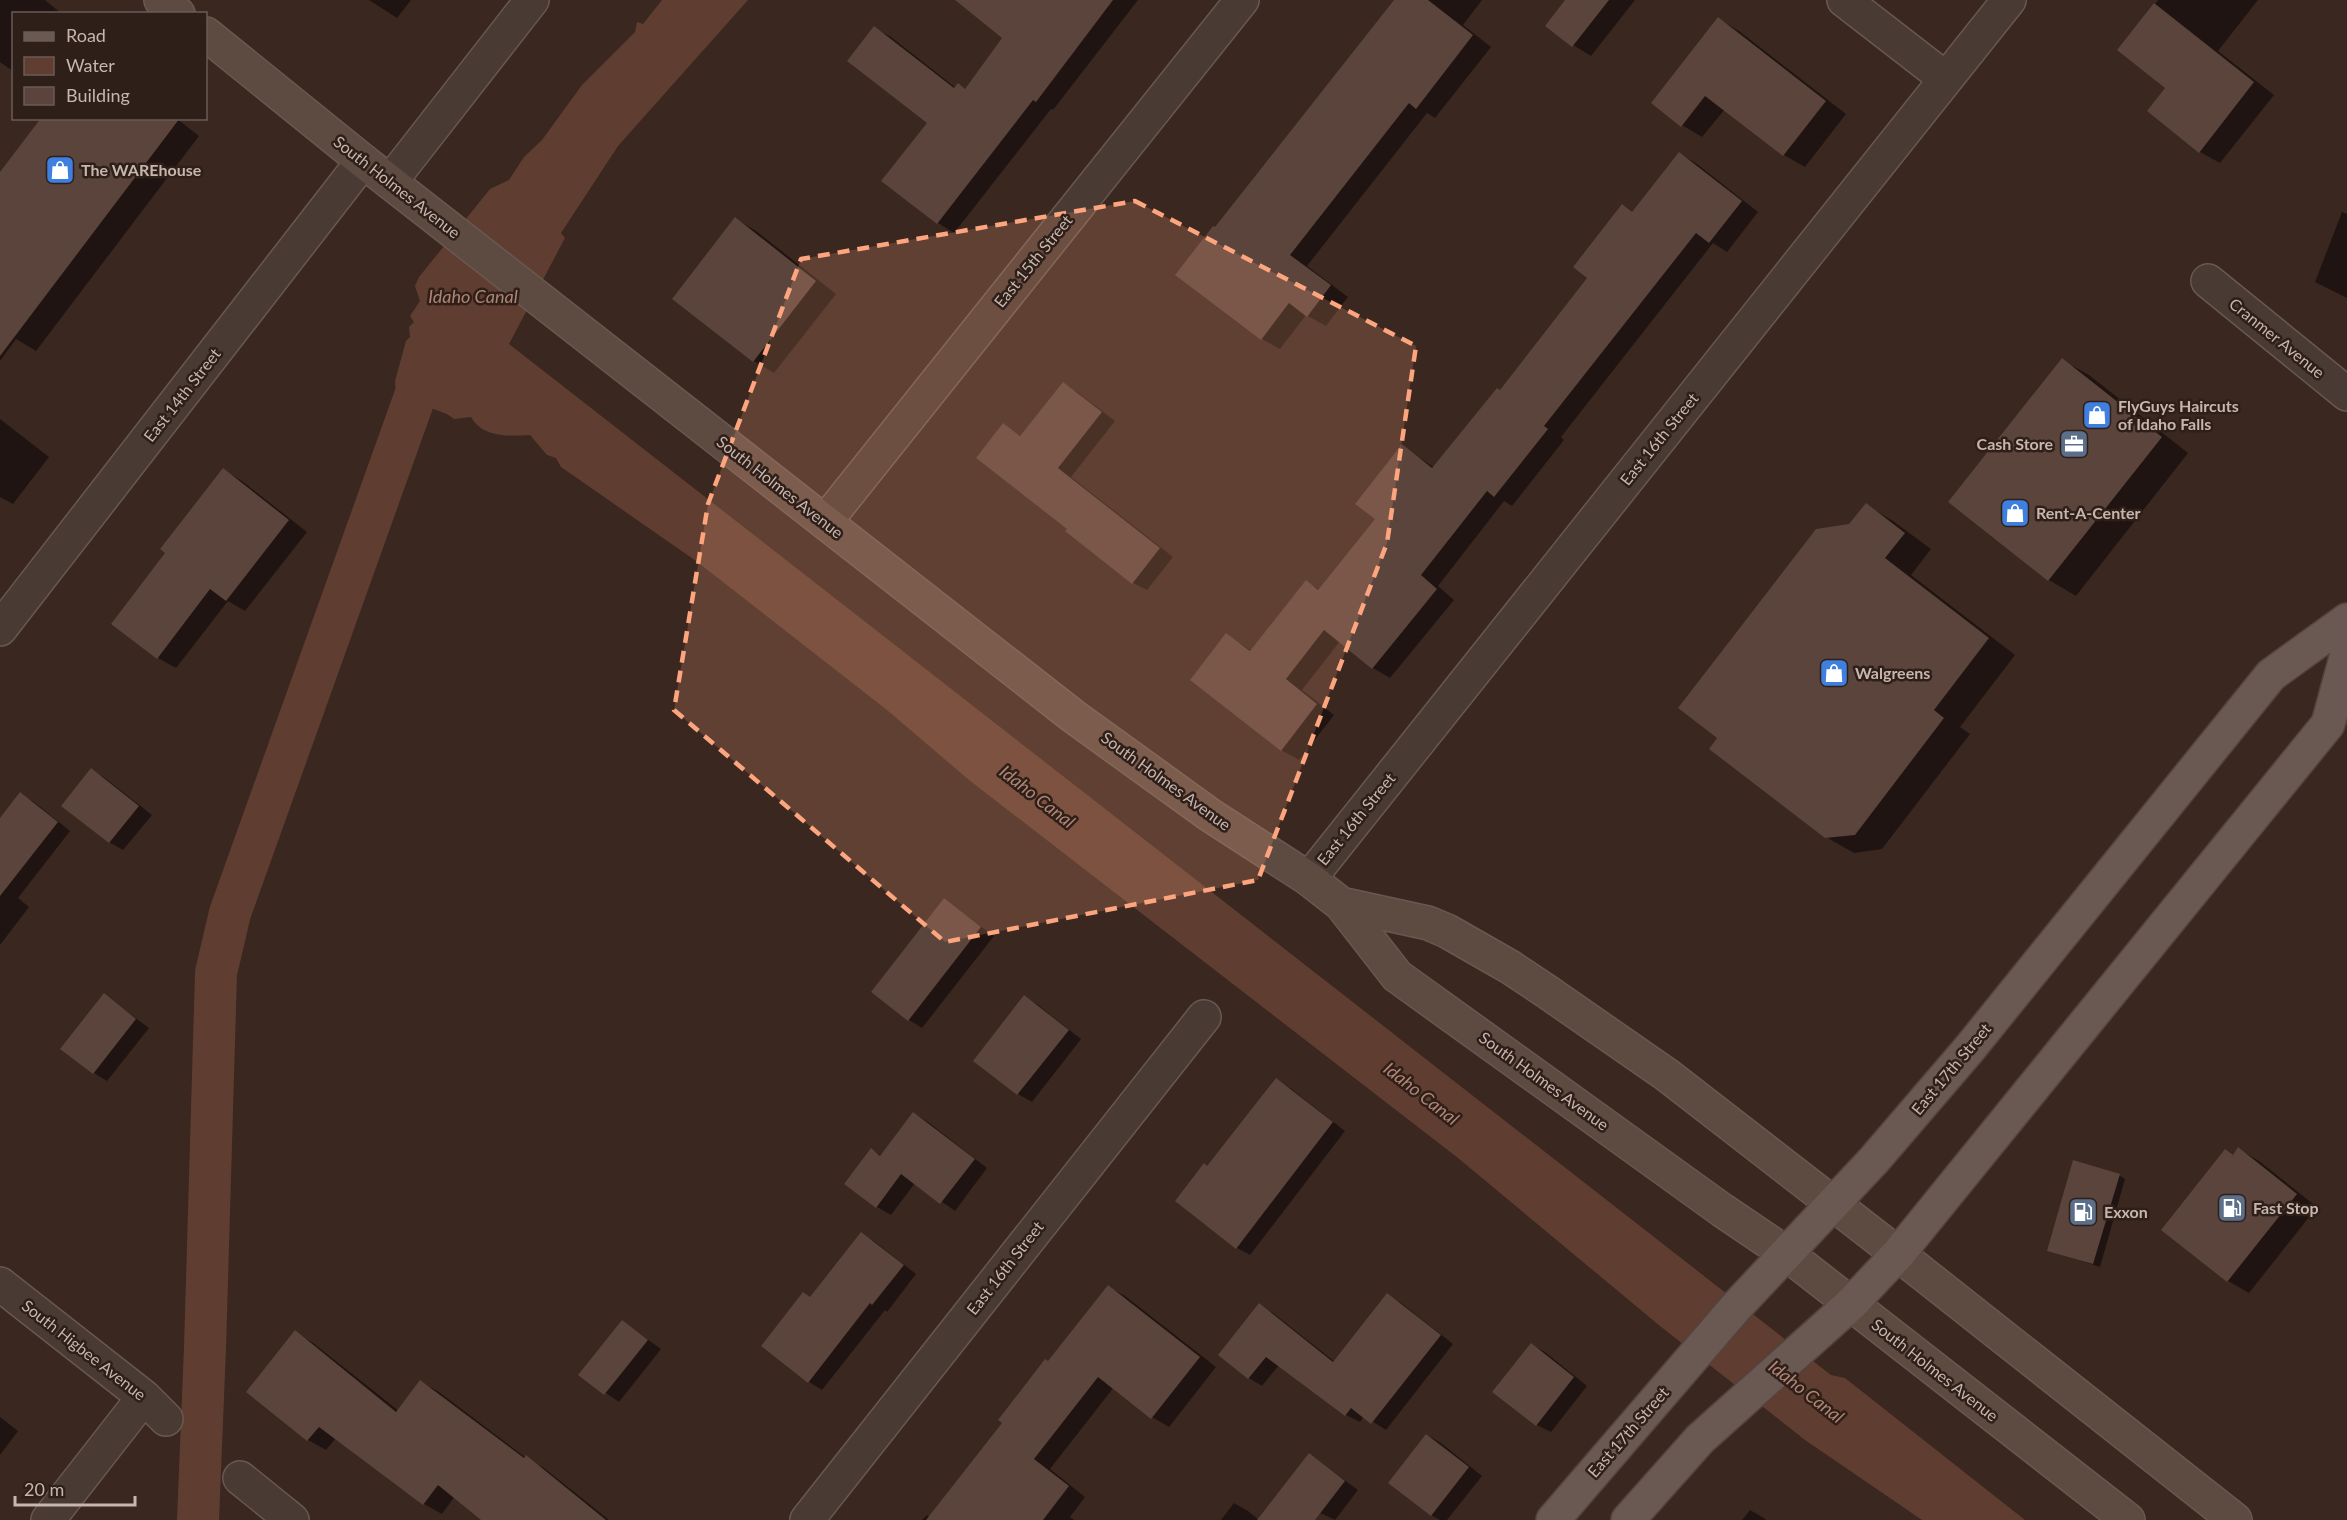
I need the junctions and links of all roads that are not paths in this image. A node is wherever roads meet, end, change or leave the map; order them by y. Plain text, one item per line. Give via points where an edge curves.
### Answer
1 (161, 0) edge
2 (532, 0) edge
3 (1242, 0) edge
4 (1844, 0) edge
5 (2009, 0) edge
6 (176, 12) edge
7 (207, 35) edge
8 (1946, 79) junction
9 (363, 161) junction
10 (390, 182) junction
11 (2208, 281) dead end
12 (2347, 394) edge
13 (825, 522) junction
14 (2347, 620) edge
15 (0, 629) edge
16 (2347, 654) edge
17 (1309, 879) junction
18 (1341, 904) junction
19 (1204, 1017) dead end
20 (1833, 1204) junction
21 (1787, 1254) junction
22 (1898, 1254) junction
23 (0, 1284) edge
24 (1851, 1304) junction
25 (240, 1478) dead end
26 (48, 1520) edge
27 (292, 1520) edge
28 (807, 1520) edge
29 (1553, 1520) edge
30 (1628, 1520) edge
31 (2128, 1520) edge
32 (2235, 1520) edge

1 - 6 main road
2 - 10 street
3 - 13 street, East 15th Street
4 - 8 street
5 - 8 street, East 16th Street
7 - 9 main road, South Holmes Avenue
8 - 17 street, East 16th Street
9 - 10 main road, South Holmes Avenue
9 - 15 street, East 14th Street
10 - 13 main road, South Holmes Avenue
11 - 12 street, Cranmer Avenue
13 - 17 main road, South Holmes Avenue via 1073,716 1210,815
14 - 20 main road, East 17th Street via 2271,675 1970,1048
16 - 22 main road via 2328,724
17 - 18 main road, South Holmes Avenue
18 - 20 main road via 1428,923 1510,967 1666,1075
18 - 21 main road, South Holmes Avenue via 1397,976
19 - 28 street, East 16th Street
20 - 21 main road, East 17th Street
20 - 22 main road
21 - 24 main road, South Holmes Avenue
21 - 29 main road, East 17th Street via 1736,1307
22 - 24 main road
22 - 32 main road
23 - 26 street, South Higbee Avenue via 155,1408
24 - 30 main road via 1732,1408
24 - 31 main road, South Holmes Avenue
25 - 27 street

